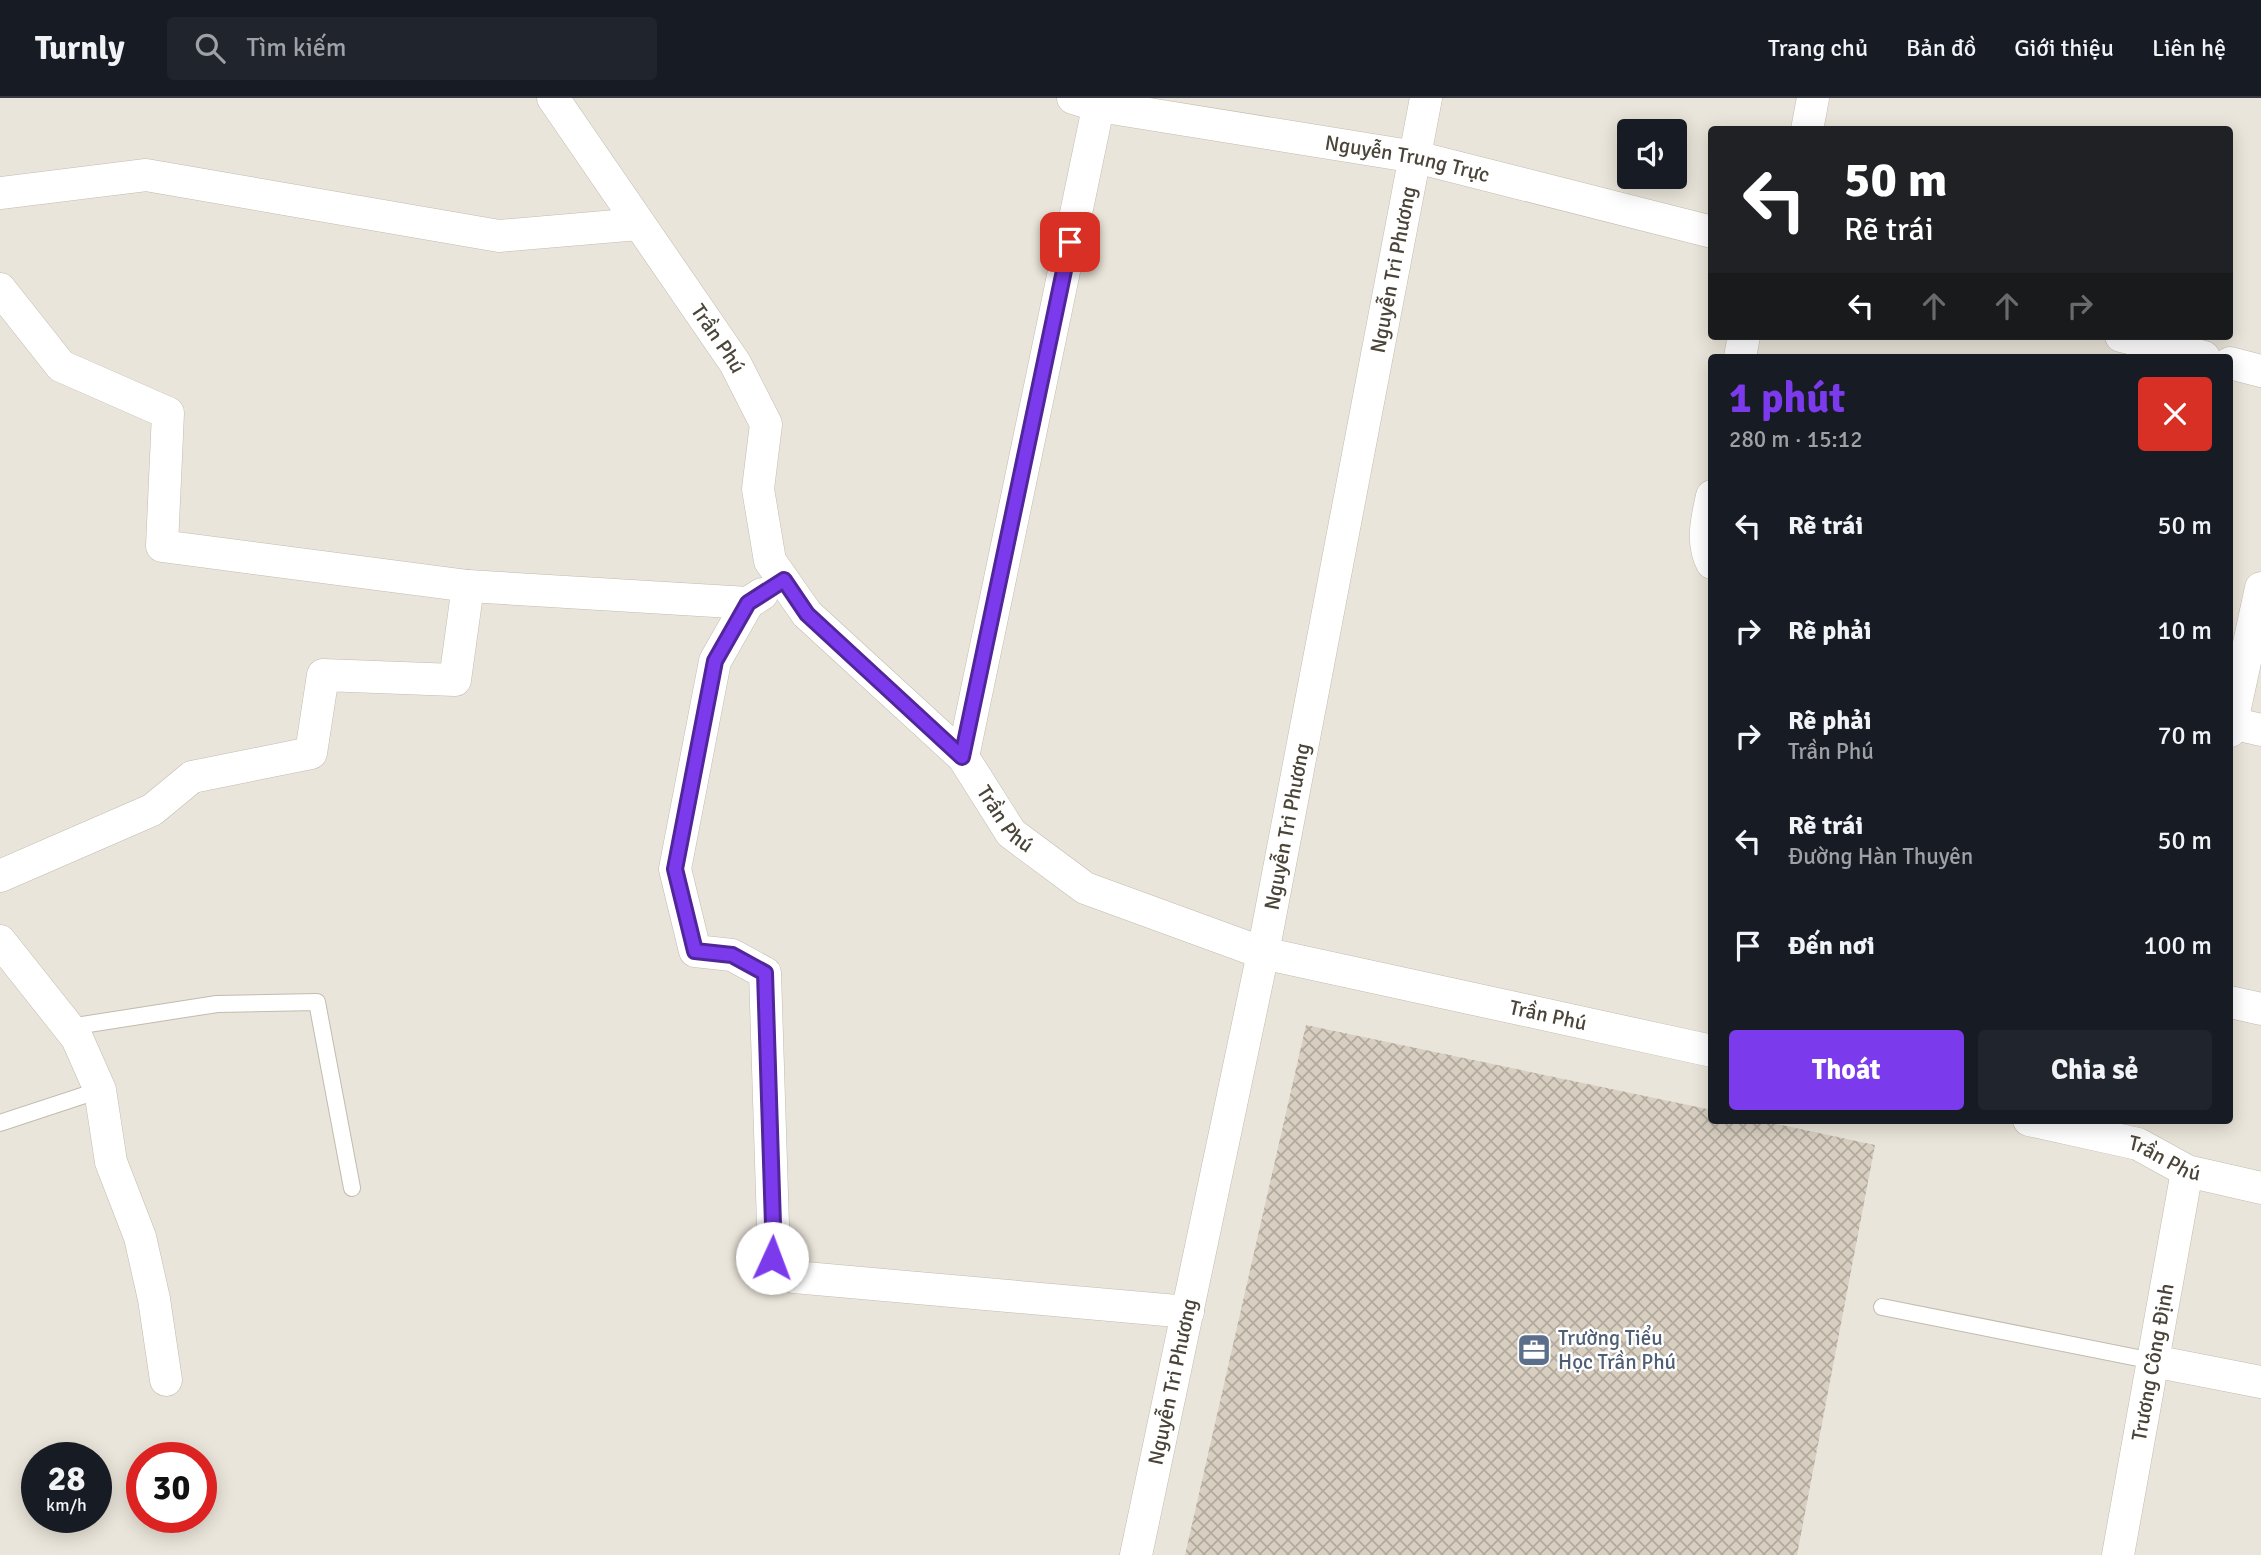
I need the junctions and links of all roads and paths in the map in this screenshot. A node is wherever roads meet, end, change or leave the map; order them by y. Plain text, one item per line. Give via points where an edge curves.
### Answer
1 (553, 98) edge
2 (1426, 98) edge
3 (1813, 98) edge
4 (1091, 101) edge
5 (1808, 126) edge
6 (1416, 157) junction
7 (0, 193) edge
8 (639, 224) junction
9 (1708, 231) edge
10 (0, 289) edge
11 (2138, 340) edge
12 (2192, 354) edge
13 (2233, 364) edge
14 (2261, 371) edge
15 (1708, 513) edge
16 (1708, 551) edge
17 (784, 580) junction
18 (468, 586) junction
19 (2261, 588) edge
20 (748, 603) junction
21 (2241, 728) edge
22 (962, 757) junction
23 (0, 876) edge
24 (0, 941) edge
25 (1264, 953) junction
26 (2233, 1003) edge
27 (2261, 1009) edge
28 (69, 1027) junction
29 (1708, 1050) edge
30 (100, 1090) junction
31 (0, 1123) edge
32 (2066, 1124) edge
33 (2141, 1132) edge
34 (2187, 1171) junction
35 (352, 1188) dead end
36 (2261, 1188) edge
37 (1882, 1307) dead end
38 (1188, 1312) junction
39 (2153, 1361) junction
40 (166, 1380) dead end
41 (2261, 1382) edge
42 (1136, 1555) edge
43 (2118, 1555) edge

1 - 8 street, Trần Phú
2 - 6 street, Nguyễn Tri Phương
3 - 5 street
4 - 6 street, Nguyễn Trung Trực
4 - 22 street
6 - 9 street, Nguyễn Trung Trực
6 - 25 street, Nguyễn Tri Phương
7 - 8 street via 146,175 499,236
8 - 17 street, Trần Phú via 735,363 766,424 758,489 770,561
10 - 18 street via 61,366 168,413 162,546
11 - 12 street
13 - 14 street
15 - 16 street
17 - 20 street
17 - 22 street, Trần Phú via 807,614
18 - 20 street
18 - 23 street via 455,680 323,675 311,753 192,777 152,810
19 - 21 street
20 - 38 street via 715,661 675,869 695,951 732,955 765,973 772,1258 779,1272 794,1277
22 - 25 street, Trần Phú via 1012,833 1085,888
24 - 28 street
25 - 29 street, Trần Phú
25 - 38 street, Nguyễn Tri Phương
26 - 27 street
28 - 30 street
28 - 35 lane via 217,1004 317,1002
30 - 31 lane
30 - 40 street via 111,1162 140,1237
32 - 33 street, Trần Phú
33 - 34 street, Trần Phú
34 - 36 street, Trần Phú
34 - 39 street, Trương Công Định
37 - 39 lane
38 - 42 street, Nguyễn Tri Phương
39 - 41 street
39 - 43 street, Trương Công Định

